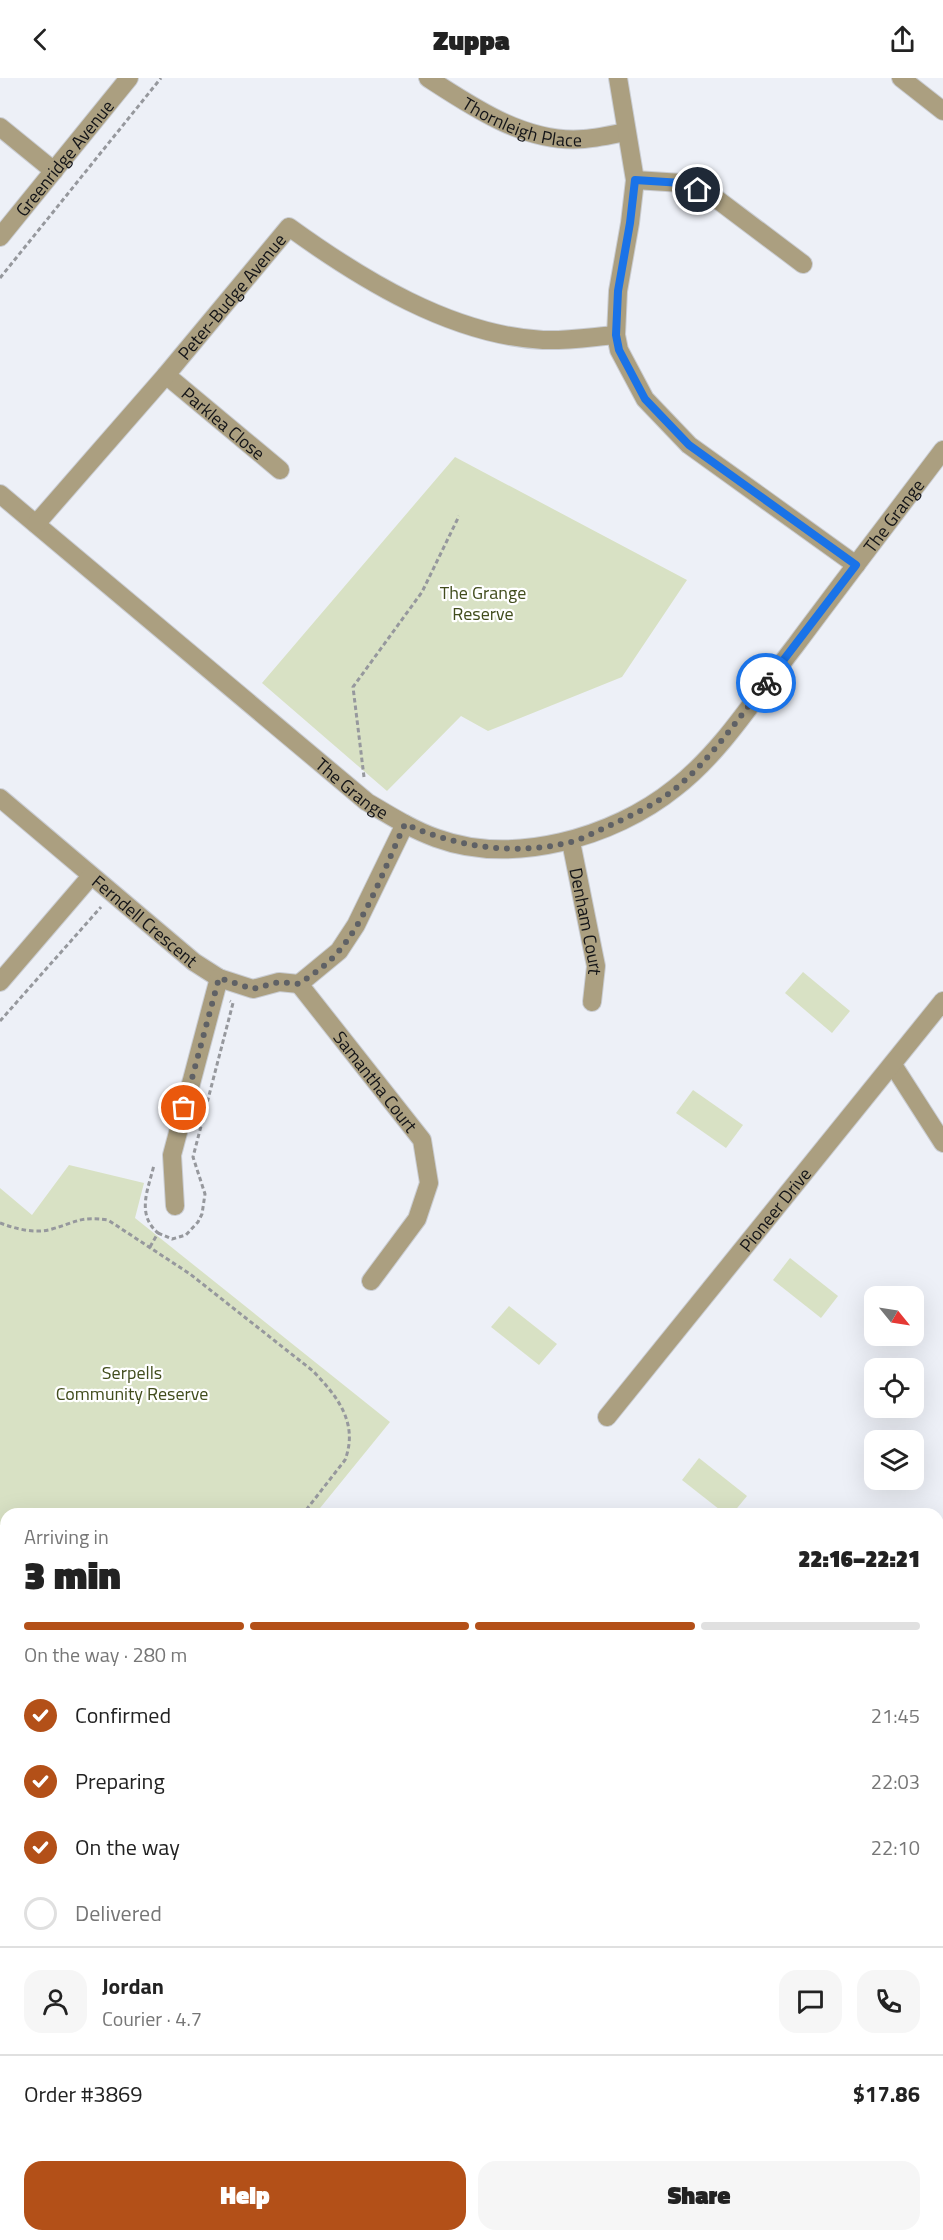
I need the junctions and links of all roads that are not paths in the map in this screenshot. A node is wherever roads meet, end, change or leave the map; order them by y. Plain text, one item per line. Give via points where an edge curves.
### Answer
1 (129, 78) edge
2 (428, 78) edge
3 (618, 78) edge
4 (901, 78) edge
5 (943, 111) edge
6 (0, 127) edge
7 (625, 132) junction
8 (54, 171) junction
9 (635, 180) junction
10 (0, 237) edge
11 (803, 264) dead end
12 (616, 335) junction
13 (166, 375) junction
14 (943, 450) edge
15 (280, 470) dead end
16 (0, 494) edge
17 (36, 524) junction
18 (856, 565) junction
19 (0, 798) edge
20 (405, 824) junction
21 (571, 842) junction
22 (91, 876) junction
23 (219, 978) junction
24 (0, 981) edge
25 (299, 984) junction
26 (943, 1000) edge
27 (592, 1002) dead end
28 (892, 1065) junction
29 (943, 1143) edge
30 (175, 1206) dead end
31 (371, 1281) dead end
32 (607, 1417) dead end

1 - 8 street, Greenridge Avenue
2 - 7 street, Thornleigh Place via 474,108 514,127 548,137 583,139
3 - 7 street
4 - 5 street
6 - 8 street
7 - 9 street
8 - 10 street, Greenridge Avenue
9 - 11 street via 682,183 714,197
9 - 12 street via 618,291
12 - 13 street, Peter-Budge Avenue via 543,340 492,331 435,314 335,260 289,227
12 - 18 street via 619,350 645,399 689,445
13 - 15 street, Parklea Close
13 - 17 street, Peter-Budge Avenue
14 - 18 street, The Grange
16 - 17 street, The Grange
17 - 20 street, The Grange via 367,802
18 - 21 street, The Grange via 737,721 676,788 640,812
19 - 22 street, Ferndell Crescent
20 - 21 street, The Grange via 438,838 474,846 514,849
20 - 25 street via 356,925 339,951
21 - 27 street, Denham Court via 596,966
22 - 23 street, Ferndell Crescent
22 - 24 street
23 - 25 street, Ferndell Crescent via 253,989 279,982
23 - 30 street via 172,1155
25 - 31 street, Samantha Court via 422,1140 429,1183 417,1219
26 - 28 street, Pioneer Drive
28 - 29 street
28 - 32 street, Pioneer Drive

